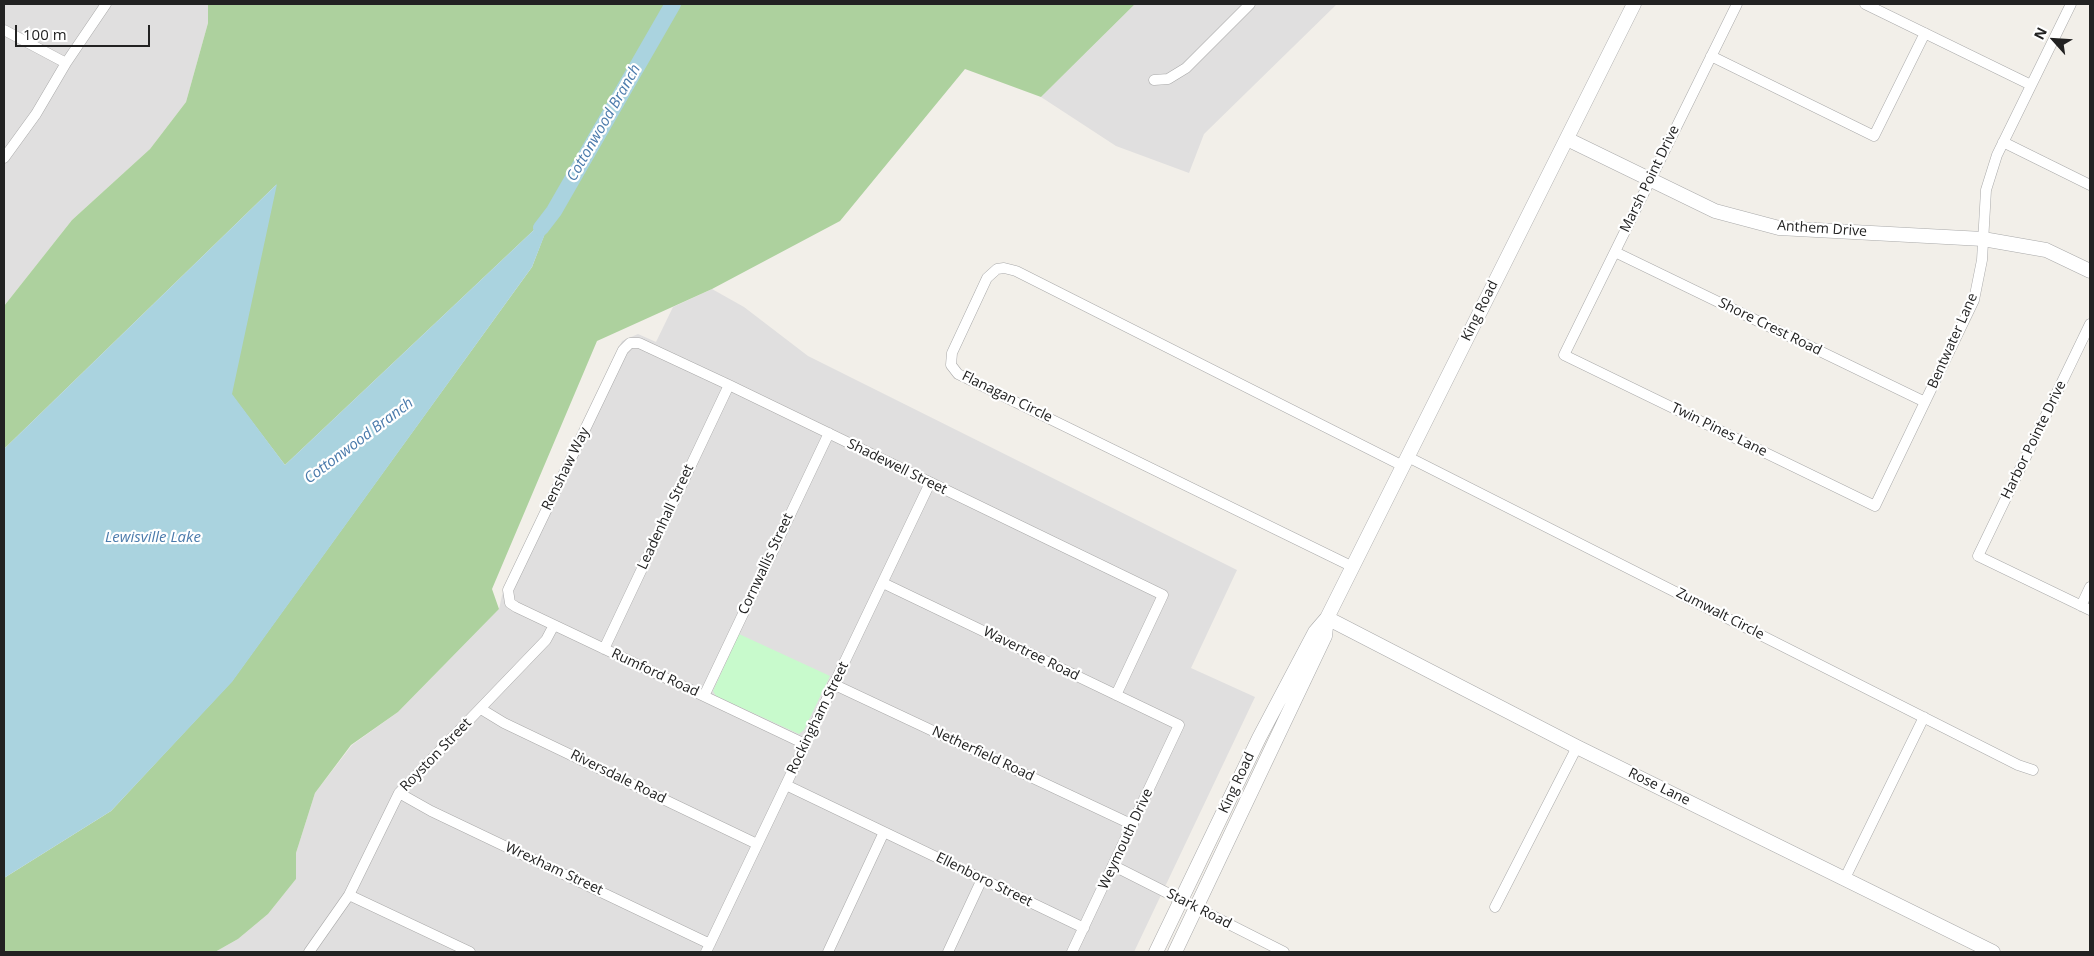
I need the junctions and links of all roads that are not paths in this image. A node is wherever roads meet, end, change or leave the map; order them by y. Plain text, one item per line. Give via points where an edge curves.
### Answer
1 (106, 4) edge
2 (1250, 4) edge
3 (1634, 4) edge
4 (1737, 4) edge
5 (1865, 4) edge
6 (2071, 4) edge
7 (4, 30) edge
8 (1925, 33) junction
9 (1711, 56) junction
10 (66, 63) junction
11 (1154, 80) dead end
12 (2032, 85) junction
13 (1567, 139) junction
14 (2003, 142) junction
15 (7, 145) edge
16 (4, 158) edge
17 (1650, 180) junction
18 (2090, 185) edge
19 (1983, 239) junction
20 (1614, 252) junction
21 (2090, 270) edge
22 (2090, 324) edge
23 (630, 343) joint
24 (1564, 355) joint
25 (729, 385) junction
26 (1925, 402) junction
27 (829, 433) junction
28 (1405, 461) junction
29 (930, 483) junction
30 (1875, 506) joint
31 (1353, 566) junction
32 (883, 583) junction
33 (2090, 588) edge
34 (509, 598) joint
35 (2086, 608) edge
36 (1327, 618) junction
37 (554, 625) junction
38 (604, 648) junction
39 (834, 684) junction
40 (1116, 695) junction
41 (704, 696) junction
42 (481, 708) junction
43 (1924, 716) junction
44 (1179, 725) joint
45 (805, 744) junction
46 (1576, 747) junction
47 (2033, 770) dead end
48 (786, 785) junction
49 (399, 793) junction
50 (1229, 800) junction
51 (1244, 807) junction
52 (1133, 825) junction
53 (884, 832) junction
54 (758, 844) junction
55 (1114, 866) junction
56 (1845, 878) junction
57 (982, 879) junction
58 (349, 895) junction
59 (1182, 899) junction
60 (1197, 907) junction
61 (1495, 907) dead end
62 (1084, 928) junction
63 (708, 948) edge
64 (309, 952) edge
65 (470, 952) edge
66 (828, 952) edge
67 (948, 952) edge
68 (1072, 952) edge
69 (1156, 952) edge
70 (1175, 952) edge
71 (1284, 952) edge
72 (1992, 952) edge

1 - 10 street
2 - 11 street via 1186,68 1168,79
3 - 13 street, King Road
4 - 9 street, Marsh Point Drive
5 - 8 street
6 - 12 street, Bentwater Lane
7 - 10 street
8 - 9 street via 1874,136
8 - 12 street
9 - 17 street, Marsh Point Drive
10 - 15 street via 36,114
12 - 14 street, Bentwater Lane
13 - 17 street, Anthem Drive
13 - 28 street, King Road
14 - 18 street
14 - 19 street, Bentwater Lane via 1986,190
15 - 16 street
17 - 19 street, Anthem Drive via 1715,211 1779,228
17 - 20 street, Marsh Point Drive
19 - 21 street, Anthem Drive via 2046,250
19 - 26 street, Bentwater Lane via 1974,300
20 - 24 street, Marsh Point Drive
20 - 26 street, Shore Crest Road
22 - 35 street, Harbor Pointe Drive via 1978,556
23 - 25 street, Shadewell Street via 638,343
23 - 34 street, Renshaw Way via 623,350 508,590
24 - 30 street, Twin Pines Lane
25 - 27 street, Shadewell Street
25 - 38 street, Leadenhall Street
26 - 30 street, Bentwater Lane
27 - 29 street, Shadewell Street
27 - 41 street, Cornwallis Street
28 - 31 street, King Road
28 - 31 street, Flanagan Circle via 1016,272 997,269 987,278 952,353 951,366 958,374
28 - 43 street, Zumwalt Circle
29 - 32 street, Rockingham Street
29 - 40 street, Shadewell Street via 1163,595
31 - 36 street, King Road
32 - 39 street, Rockingham Street
32 - 40 street, Wavertree Road
33 - 35 street
34 - 37 street, Rumford Road via 516,607
36 - 46 street, Rose Lane
36 - 50 street, King Road via 1315,632
36 - 51 street, King Road via 1325,636
37 - 38 street, Rumford Road
37 - 42 street, Royston Street via 546,640
38 - 41 street, Rumford Road
39 - 45 street, Rockingham Street
39 - 52 street, Netherfield Road
40 - 44 street, Wavertree Road
41 - 45 street, Rumford Road
42 - 49 street, Royston Street
42 - 54 street, Riversdale Road via 504,723
43 - 47 street, Zumwalt Circle
43 - 56 street
44 - 52 street, Weymouth Drive
45 - 48 street, Rockingham Street
46 - 56 street, Rose Lane
46 - 61 street
48 - 53 street, Ellenboro Street
48 - 54 street, Rockingham Street
49 - 58 street, Royston Street
49 - 63 street, Wrexham Street via 431,812
50 - 51 street
50 - 59 street, King Road
51 - 60 street, King Road
52 - 55 street, Weymouth Drive
53 - 57 street, Ellenboro Street
53 - 66 street
54 - 63 street, Rockingham Street
55 - 59 street, Stark Road
55 - 62 street, Weymouth Drive
56 - 72 street, Rose Lane
57 - 62 street, Ellenboro Street
57 - 67 street
58 - 64 street, Royston Street
58 - 65 street
59 - 60 street, Stark Road
59 - 69 street, King Road
60 - 70 street, King Road
60 - 71 street, Stark Road
62 - 68 street, Weymouth Drive

